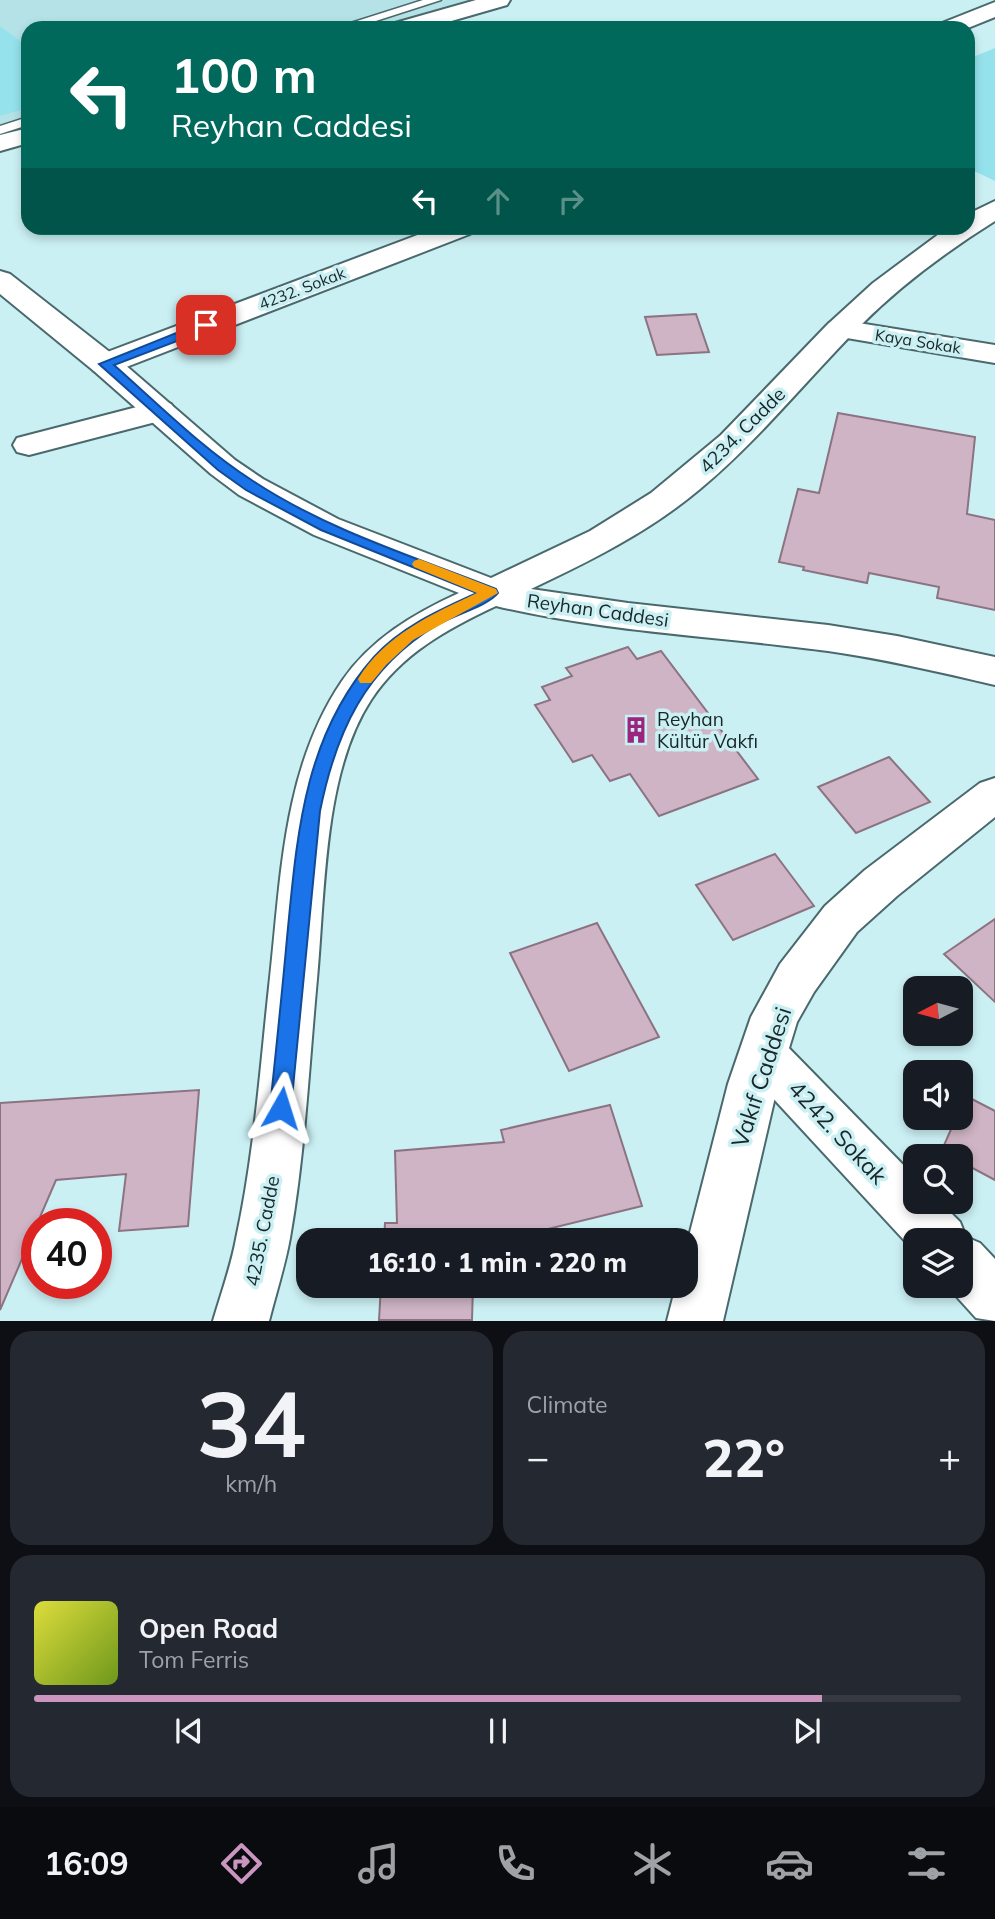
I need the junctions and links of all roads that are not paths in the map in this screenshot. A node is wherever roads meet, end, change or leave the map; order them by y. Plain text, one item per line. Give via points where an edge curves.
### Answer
1 (435, 0) edge
2 (499, 0) edge
3 (995, 9) edge
4 (364, 21) edge
5 (427, 21) edge
6 (967, 21) edge
7 (21, 123) edge
8 (0, 130) edge
9 (21, 137) edge
10 (0, 142) edge
11 (995, 209) edge
12 (975, 222) edge
13 (442, 235) edge
14 (954, 235) edge
15 (2, 285) edge
16 (840, 329) junction
17 (995, 354) edge
18 (105, 364) junction
19 (160, 411) junction
20 (29, 445) dead end
21 (491, 593) junction
22 (995, 671) edge
23 (995, 794) edge
24 (763, 1054) junction
25 (928, 1228) edge
26 (973, 1275) edge
27 (995, 1299) edge
28 (241, 1321) edge
29 (695, 1321) edge

1 - 4 lane
2 - 5 street
3 - 6 street
7 - 8 lane
9 - 10 street
11 - 12 street, 4234. Cadde
13 - 18 street, 4232. Sokak
14 - 16 street, 4234. Cadde via 883,288
15 - 18 street, Reyhan Caddesi
16 - 17 street, Kaya Sokak
16 - 21 street, 4234. Cadde via 730,446 682,488 582,550
18 - 19 street, Reyhan Caddesi
19 - 20 street
19 - 21 street, Reyhan Caddesi via 223,467 284,506
21 - 22 street, Reyhan Caddesi via 628,616 828,638
21 - 28 street, 4235. Cadde via 407,636 380,661 338,724 321,764 303,876 275,1160 262,1240
23 - 24 street, Vakıf Caddesi via 842,919 797,978 775,1017
24 - 25 street, 4242. Sokak
24 - 29 street, Vakıf Caddesi
26 - 27 street

